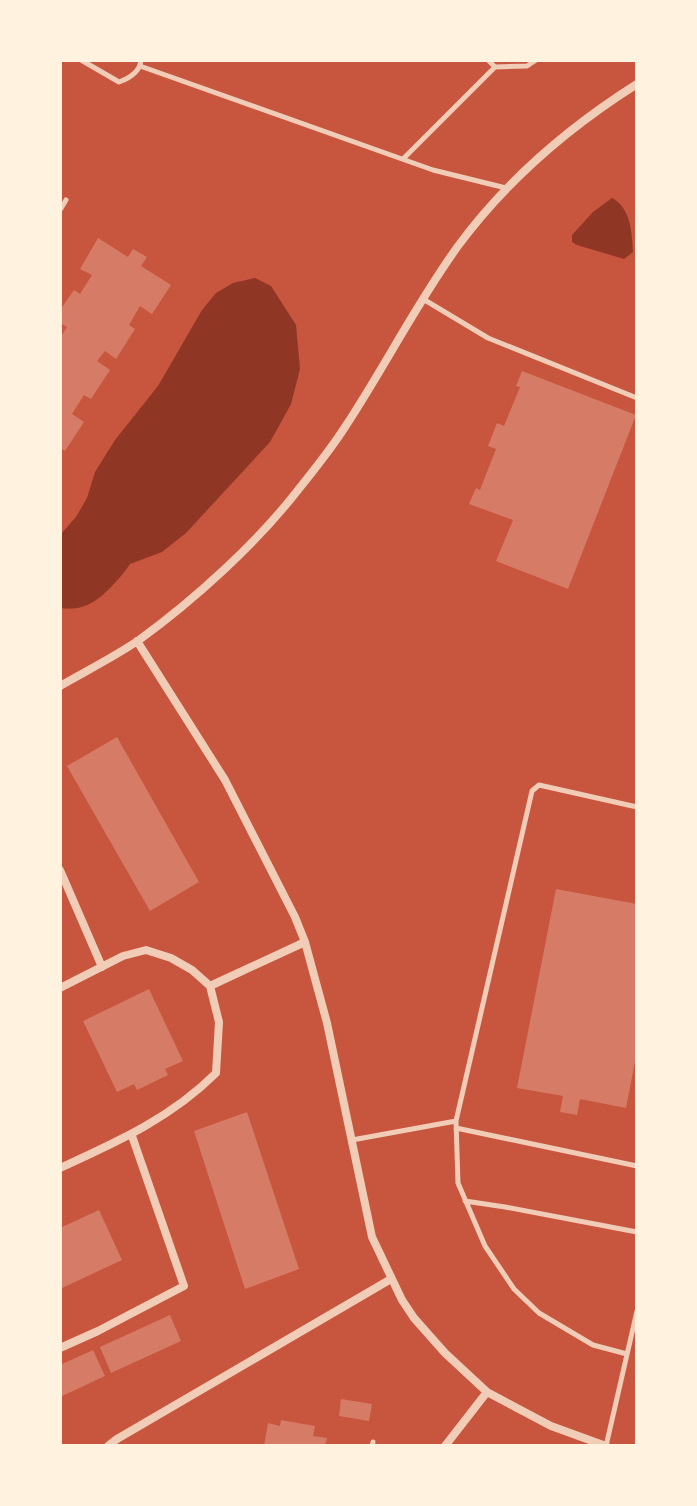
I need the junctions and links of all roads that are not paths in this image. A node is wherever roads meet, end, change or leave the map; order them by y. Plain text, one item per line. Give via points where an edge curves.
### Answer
1 (81, 60) edge
2 (488, 60) edge
3 (536, 60) edge
4 (140, 63) edge
5 (495, 67) junction
6 (637, 84) edge
7 (403, 159) junction
8 (507, 189) junction
9 (66, 200) dead end
10 (60, 210) edge
11 (423, 299) junction
12 (637, 398) edge
13 (137, 641) junction
14 (60, 686) edge
15 (637, 807) edge
16 (60, 870) edge
17 (305, 942) junction
18 (102, 967) junction
19 (210, 986) junction
20 (60, 988) edge
21 (456, 1125) junction
22 (132, 1136) junction
23 (352, 1140) junction
24 (637, 1166) edge
25 (60, 1168) edge
26 (465, 1201) junction
27 (637, 1232) edge
28 (391, 1279) junction
29 (637, 1311) edge
30 (60, 1348) edge
31 (627, 1354) junction
32 (487, 1392) junction
33 (108, 1446) edge
34 (445, 1446) edge
35 (606, 1446) edge

1 - 4 lane via 119,82 130,78
2 - 5 lane
3 - 5 lane via 527,66
4 - 7 lane
5 - 7 lane
6 - 8 street via 571,129
7 - 8 lane
8 - 11 street via 459,245
9 - 10 lane
11 - 12 lane via 488,338
11 - 13 street via 345,427 284,507 236,557
13 - 14 street
13 - 17 street via 225,780
15 - 21 lane via 539,785 532,791
16 - 18 street
17 - 19 street
17 - 23 street
18 - 19 street via 146,950 182,964
18 - 20 street
19 - 22 street via 219,1022 216,1073
21 - 23 lane
21 - 24 lane
21 - 26 lane via 458,1183
22 - 25 street
22 - 30 street via 184,1286
23 - 28 street via 372,1237
26 - 27 lane
26 - 31 lane via 485,1246 514,1289 539,1313 593,1345
28 - 32 street via 429,1336
28 - 33 street
29 - 31 lane
31 - 35 lane
32 - 34 street
32 - 35 street via 551,1426

